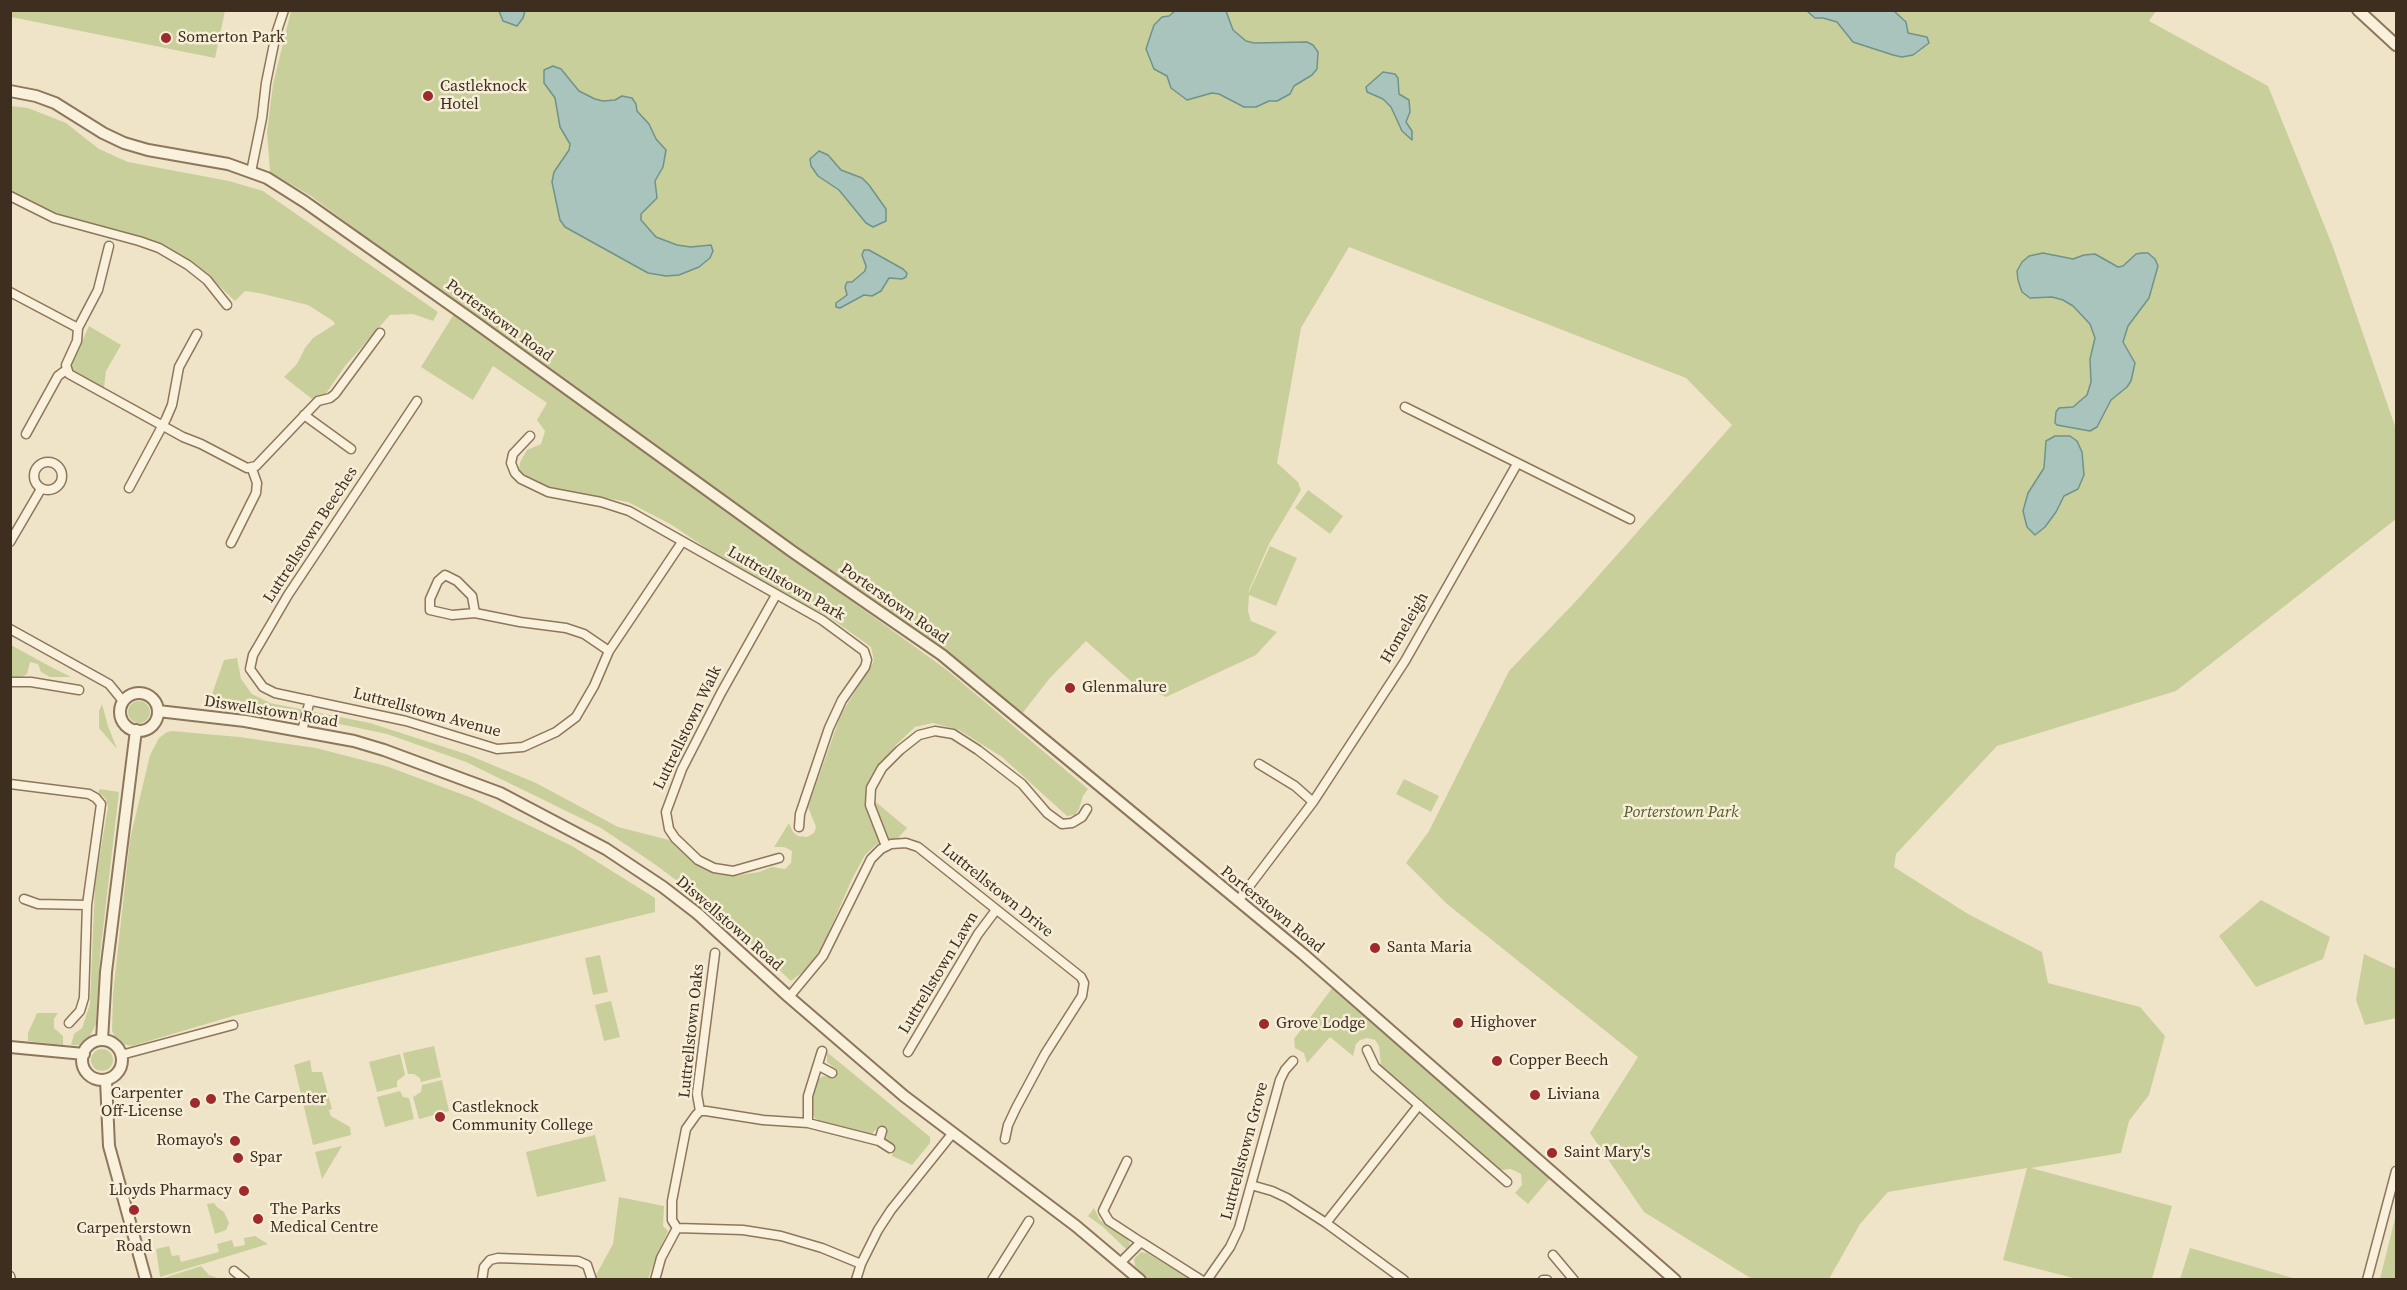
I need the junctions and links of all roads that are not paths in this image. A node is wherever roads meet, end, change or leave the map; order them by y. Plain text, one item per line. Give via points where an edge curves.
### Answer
1 (284, 10) edge
2 (2358, 10) edge
3 (2397, 45) edge
4 (10, 92) edge
5 (251, 171) junction
6 (10, 196) edge
7 (109, 246) dead end
8 (10, 292) edge
9 (227, 305) dead end
10 (78, 327) junction
11 (380, 333) dead end
12 (197, 334) dead end
13 (66, 370) junction
14 (417, 401) dead end
15 (1405, 407) dead end
16 (304, 415) junction
17 (162, 426) junction
18 (26, 434) dead end
19 (530, 436) dead end
20 (351, 449) dead end
21 (1517, 465) junction
22 (252, 469) junction
23 (129, 488) dead end
24 (41, 489) dead end
25 (1629, 519) dead end
26 (10, 542) edge
27 (682, 542) junction
28 (231, 543) dead end
29 (776, 595) junction
30 (475, 613) junction
31 (10, 629) edge
32 (609, 651) junction
33 (10, 682) edge
34 (263, 687) joint
35 (79, 690) dead end
36 (310, 700) junction
37 (123, 701) junction
38 (158, 711) junction
39 (136, 730) junction
40 (302, 731) junction
41 (1259, 764) dead end
42 (10, 784) edge
43 (1312, 802) junction
44 (1087, 809) dead end
45 (799, 827) dead end
46 (886, 846) junction
47 (779, 858) dead end
48 (24, 899) dead end
49 (1238, 901) junction
50 (87, 905) junction
51 (996, 910) junction
52 (715, 953) dead end
53 (789, 997) junction
54 (69, 1023) dead end
55 (233, 1025) dead end
56 (102, 1040) junction
57 (10, 1047) edge
58 (1367, 1050) dead end
59 (822, 1051) dead end
60 (908, 1052) dead end
61 (84, 1054) junction
62 (121, 1055) junction
63 (1293, 1061) dead end
64 (819, 1066) junction
65 (832, 1073) dead end
66 (106, 1080) junction
67 (1419, 1105) junction
68 (700, 1112) junction
69 (808, 1123) junction
70 (882, 1131) dead end
71 (952, 1134) junction
72 (1005, 1139) dead end
73 (879, 1141) junction
74 (890, 1148) dead end
75 (1127, 1161) dead end
76 (2397, 1171) edge
77 (1507, 1182) dead end
78 (1251, 1185) junction
79 (1029, 1221) dead end
80 (1326, 1223) junction
81 (677, 1228) junction
82 (1141, 1242) junction
83 (1553, 1256) dead end
84 (1121, 1262) junction
85 (861, 1264) junction
86 (234, 1271) dead end
87 (591, 1276) edge
88 (1569, 1278) edge
89 (144, 1279) edge
90 (245, 1280) edge
91 (482, 1280) edge
92 (655, 1280) edge
93 (856, 1280) edge
94 (992, 1280) edge
95 (1140, 1280) edge
96 (1201, 1280) edge
97 (1207, 1280) edge
98 (1404, 1280) edge
99 (1675, 1280) edge
100 (2367, 1280) edge

1 - 5 street via 276,34
2 - 3 street
4 - 5 street, Porterstown Road via 55,103 124,143
5 - 49 street, Porterstown Road via 315,208 942,655
6 - 9 street via 54,218 159,248 207,280
7 - 10 street via 98,290
8 - 10 street
10 - 13 street
11 - 16 street via 335,394 318,401
12 - 17 street via 179,367 172,405
13 - 17 street
13 - 18 street via 58,375
14 - 34 street, Luttrellstown Beeches via 288,595 253,655 250,669
15 - 21 street
16 - 20 street
16 - 22 street
17 - 22 street
17 - 23 street
19 - 27 street, Luttrellstown Park via 513,454 514,473 521,480 548,492 622,509
21 - 25 street
21 - 43 street, Homeleigh via 1404,661
22 - 28 street via 256,493
24 - 26 street
27 - 29 street, Luttrellstown Park
27 - 32 street, Luttrellstown Avenue
29 - 45 street, Luttrellstown Park via 839,632 864,651 867,660 829,728
29 - 47 street, Luttrellstown Walk via 682,769 666,812 675,838 698,860 714,868 733,871
30 - 30 street via 452,615 430,610 438,581 445,575 457,580 472,596
30 - 32 street via 566,628 584,634
31 - 37 street via 109,684
32 - 36 street, Luttrellstown Avenue via 576,717 556,732 523,747 497,749 406,721
33 - 35 street
34 - 36 street, Luttrellstown Avenue
36 - 40 street
37 - 38 street via 133,694 144,694 154,700
37 - 39 street via 123,721
38 - 39 street via 151,726
38 - 40 street, Diswellstown Road
39 - 56 street via 106,972
40 - 53 street, Diswellstown Road via 354,741 414,760 500,793 563,824 677,897
41 - 43 street via 1295,786
42 - 50 street via 89,794 99,802 101,813
43 - 49 street, Homeleigh
44 - 46 street via 1083,817 1062,824 1022,784 978,750 953,734 935,731 919,735 900,750 882,768 871,788 870,805
46 - 51 street, Luttrellstown Drive via 906,843 918,847
46 - 53 street via 871,859 823,956
48 - 50 street via 38,904
49 - 99 street, Porterstown Road
50 - 54 street via 84,998 80,1011
51 - 60 street, Luttrellstown Lawn
51 - 72 street, Luttrellstown Drive via 1081,976 1084,987 1016,1108
52 - 68 street, Luttrellstown Oaks via 697,1094
53 - 71 street, Diswellstown Road
55 - 62 street
56 - 61 street via 92,1043
56 - 62 street via 115,1045
57 - 61 street
58 - 67 street via 1375,1067
59 - 64 street
61 - 66 street via 83,1065 89,1075
62 - 66 street via 119,1071
63 - 78 street, Luttrellstown Grove via 1280,1080
64 - 65 street
64 - 69 street via 808,1096
66 - 89 street via 109,1146
67 - 77 street
67 - 80 street
68 - 69 street
68 - 81 street via 686,1129 674,1185 672,1215
69 - 73 street
70 - 73 street
71 - 84 street, Diswellstown Road
71 - 85 street via 891,1210
73 - 74 street
75 - 82 street via 1103,1211 1109,1221
76 - 100 street
78 - 80 street via 1278,1193
78 - 97 street, Luttrellstown Grove via 1235,1237
79 - 94 street
80 - 98 street
81 - 85 street via 743,1230 781,1236
81 - 92 street via 661,1258
82 - 84 street
82 - 96 street
83 - 88 street
84 - 95 street, Diswellstown Road
85 - 93 street
86 - 90 street
87 - 91 street via 587,1265 578,1261 498,1258 484,1267

